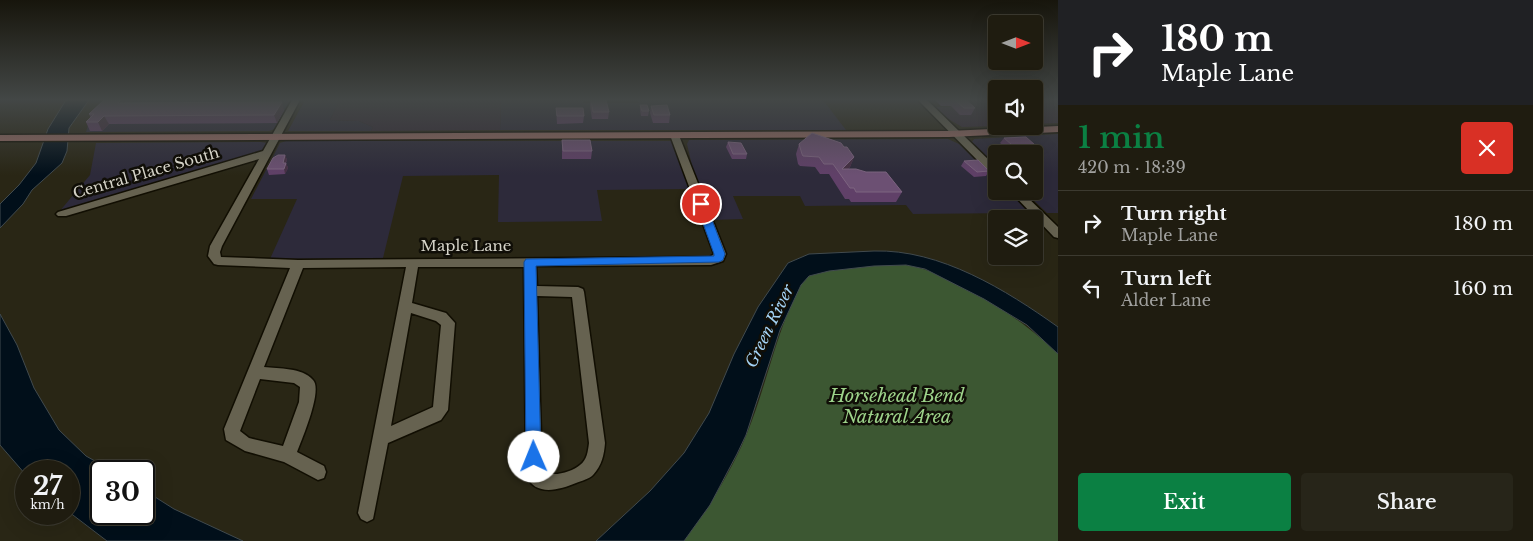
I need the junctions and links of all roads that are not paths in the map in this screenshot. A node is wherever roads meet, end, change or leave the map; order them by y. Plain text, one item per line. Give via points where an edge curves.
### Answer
1 (283, 125) edge
2 (948, 125) edge
3 (1058, 129) edge
4 (957, 134) junction
5 (675, 135) junction
6 (277, 137) junction
7 (0, 138) edge
8 (267, 153) junction
9 (988, 165) edge
10 (1024, 200) edge
11 (62, 214) dead end
12 (1058, 234) edge
13 (413, 262) junction
14 (530, 262) junction
15 (298, 264) junction
16 (531, 292) junction
17 (405, 306) junction
18 (255, 372) junction
19 (381, 438) junction
20 (288, 455) junction
21 (318, 472) dead end
22 (367, 513) dead end

1 - 6 street
2 - 4 street
3 - 4 main road
4 - 5 main road
4 - 9 street
5 - 6 main road
5 - 14 street, Maple Lane via 719,258 711,261
6 - 7 main road
6 - 8 street
8 - 11 street, Central Place South
8 - 15 street, Maple Lane via 216,246 215,258 231,263
10 - 12 street
13 - 14 street, Maple Lane
13 - 15 street, Maple Lane
13 - 17 street
14 - 16 street
15 - 18 street
16 - 16 street via 578,292 597,443 595,458 586,471 556,484 542,482 534,475
17 - 19 street
17 - 19 street via 441,317 448,323 440,410
18 - 20 street via 232,435 246,444
18 - 20 street via 296,377 308,384 305,408
19 - 22 street
20 - 21 street

